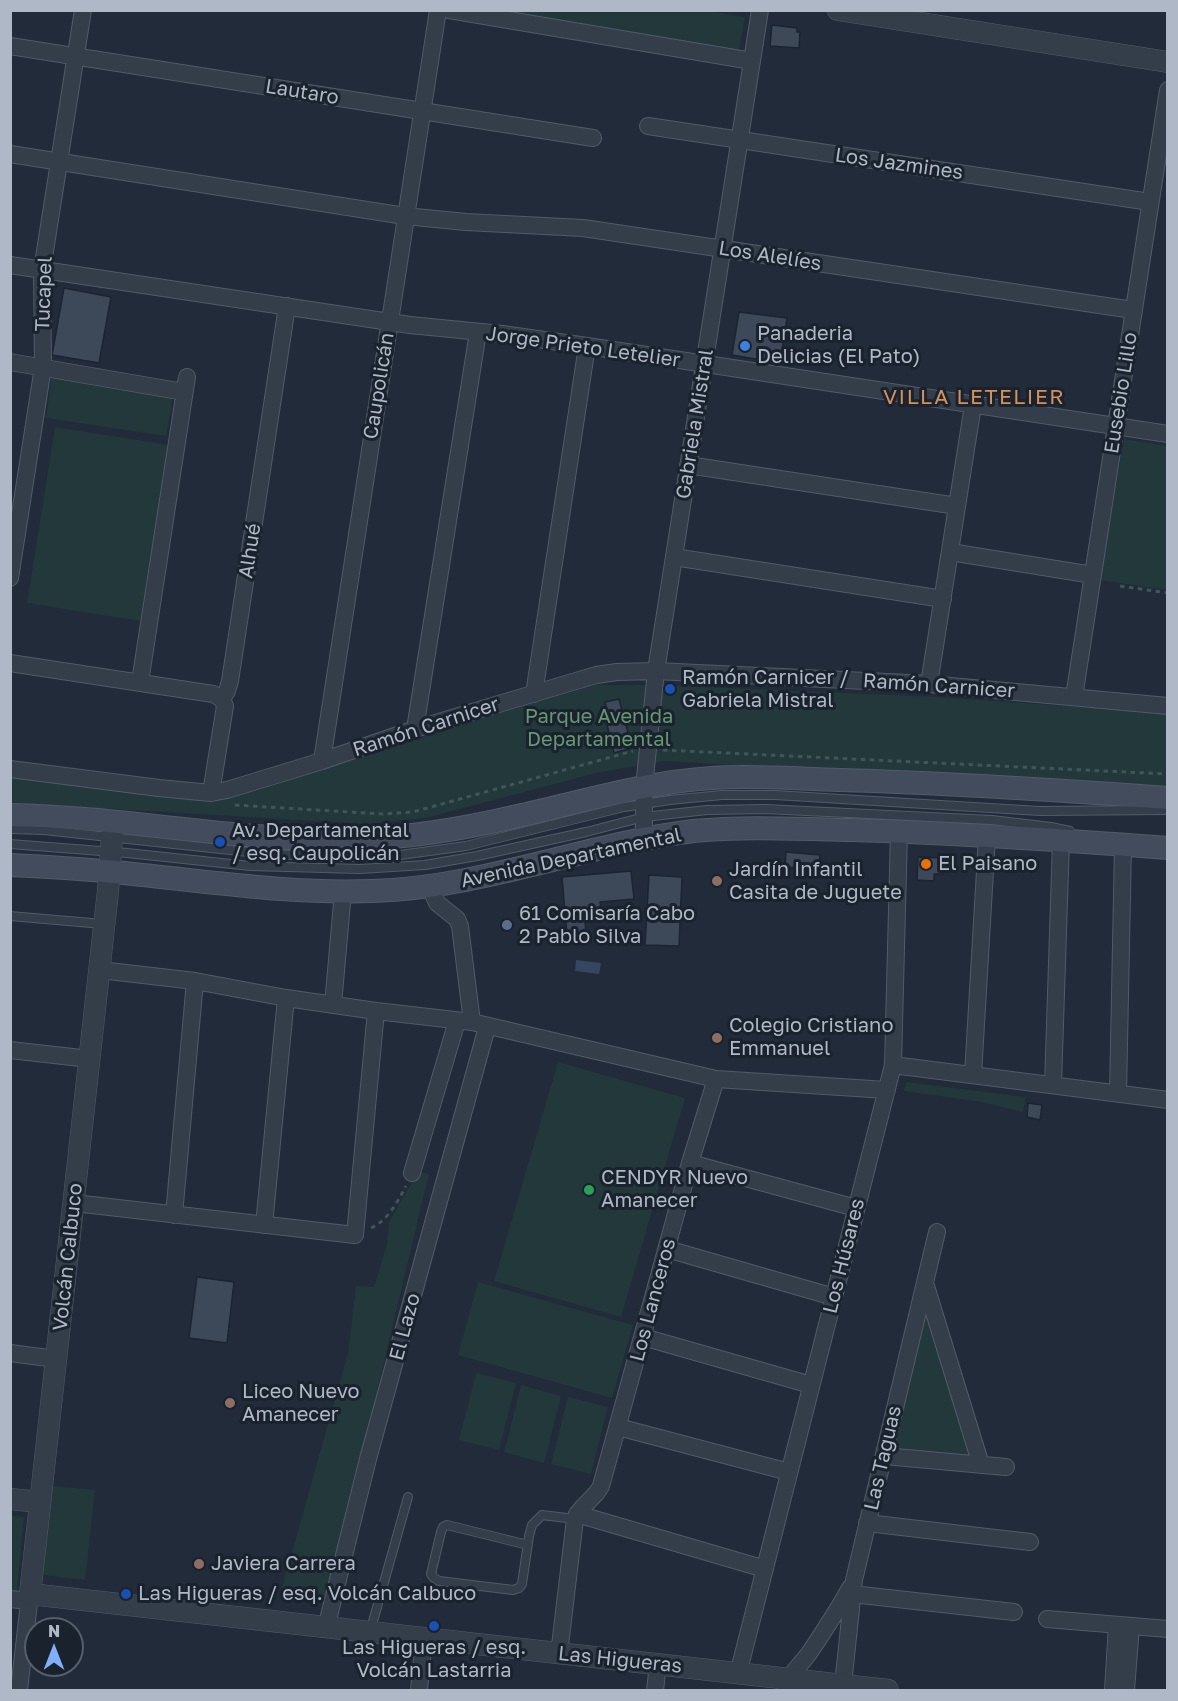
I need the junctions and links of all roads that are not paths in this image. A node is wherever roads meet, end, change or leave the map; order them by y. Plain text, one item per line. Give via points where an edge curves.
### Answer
1 (82, 10) edge
2 (438, 10) edge
3 (449, 10) edge
4 (760, 10) edge
5 (838, 10) edge
6 (10, 46) edge
7 (75, 56) junction
8 (752, 61) junction
9 (1167, 62) edge
10 (1167, 90) edge
11 (422, 111) junction
12 (648, 126) dead end
13 (593, 138) dead end
14 (739, 140) junction
15 (10, 154) edge
16 (59, 162) junction
17 (1157, 193) edge
18 (405, 216) junction
19 (722, 249) junction
20 (10, 265) edge
21 (42, 270) junction
22 (287, 306) junction
23 (1133, 310) junction
24 (389, 322) junction
25 (478, 332) junction
26 (587, 346) junction
27 (10, 362) edge
28 (704, 364) junction
29 (43, 367) junction
30 (973, 405) junction
31 (1116, 426) junction
32 (1167, 434) edge
33 (688, 465) junction
34 (957, 506) junction
35 (950, 552) junction
36 (674, 556) junction
37 (1093, 575) junction
38 (10, 578) edge
39 (943, 599) junction
40 (10, 663) edge
41 (656, 671) junction
42 (140, 682) junction
43 (929, 684) junction
44 (534, 694) junction
45 (1074, 697) junction
46 (222, 699) junction
47 (1167, 706) edge
48 (415, 729) junction
49 (322, 761) junction
50 (10, 769) edge
51 (211, 792) junction
52 (1167, 798) edge
53 (1167, 810) edge
54 (644, 812) junction
55 (10, 814) edge
56 (10, 829) edge
57 (899, 831) junction
58 (987, 837) junction
59 (1061, 841) junction
60 (10, 844) edge
61 (1123, 845) junction
62 (111, 846) junction
63 (1167, 848) edge
64 (10, 866) edge
65 (430, 886) junction
66 (343, 891) junction
67 (10, 916) edge
68 (104, 925) junction
69 (99, 970) junction
70 (195, 981) junction
71 (286, 998) junction
72 (333, 1005) junction
73 (376, 1011) junction
74 (472, 1023) junction
75 (10, 1050) edge
76 (90, 1059) junction
77 (893, 1065) junction
78 (973, 1075) junction
79 (716, 1079) junction
80 (1053, 1085) junction
81 (887, 1090) junction
82 (1118, 1094) junction
83 (1167, 1100) edge
84 (690, 1163) junction
85 (412, 1173) road end
86 (74, 1203) junction
87 (856, 1208) junction
88 (174, 1215) junction
89 (264, 1225) junction
90 (937, 1232) dead end
91 (667, 1249) junction
92 (925, 1282) junction
93 (834, 1297) junction
94 (643, 1337) junction
95 (10, 1353) edge
96 (56, 1359) junction
97 (811, 1385) junction
98 (618, 1427) junction
99 (884, 1456) junction
100 (981, 1465) junction
101 (1006, 1467) dead end
102 (789, 1472) junction
103 (408, 1497) dead end
104 (10, 1498) edge
105 (40, 1502) junction
106 (576, 1517) junction
107 (867, 1523) junction
108 (1030, 1542) dead end
109 (528, 1545) junction
110 (765, 1569) junction
111 (853, 1587) junction
112 (23, 1598) edge
113 (1014, 1612) dead end
114 (1047, 1619) dead end
115 (1124, 1625) junction
116 (326, 1628) junction
117 (1167, 1629) edge
118 (370, 1633) junction
119 (424, 1638) junction
120 (559, 1654) junction
121 (658, 1665) junction
122 (738, 1674) junction
123 (787, 1685) edge
124 (843, 1685) junction
125 (19, 1690) edge
126 (419, 1690) edge
127 (655, 1690) edge
128 (888, 1690) edge
129 (1113, 1690) edge
130 (1126, 1690) edge

1 - 7 street, Tucapel
2 - 11 street, Caupolicán
3 - 8 street
4 - 8 street, Gabriela Mistral
5 - 9 street
6 - 7 street, Lautaro
7 - 11 street, Lautaro
7 - 16 street, Tucapel
8 - 14 street, Gabriela Mistral
10 - 17 street, Eusebio Lillo
11 - 13 street, Lautaro
11 - 18 street, Caupolicán
12 - 14 street, Los Jazmines
14 - 17 street, Los Jazmines
14 - 19 street, Gabriela Mistral
15 - 16 street, Los Alelíes
16 - 18 street, Los Alelíes
16 - 21 street, Tucapel
17 - 23 street, Eusebio Lillo
18 - 19 street, Los Alelíes via 583,228
18 - 24 street, Caupolicán
19 - 23 street, Los Alelíes
19 - 28 street, Gabriela Mistral
20 - 21 street, Jorge Prieto Letelier
21 - 22 street, Jorge Prieto Letelier
21 - 29 street, Tucapel
22 - 24 street, Jorge Prieto Letelier
22 - 46 street, Alhué via 230,681
23 - 31 street, Eusebio Lillo
24 - 25 street, Jorge Prieto Letelier
24 - 49 street, Caupolicán
25 - 26 street, Jorge Prieto Letelier
25 - 48 street
26 - 28 street, Jorge Prieto Letelier
26 - 44 street
27 - 29 street
28 - 30 street, Jorge Prieto Letelier
28 - 33 street, Gabriela Mistral
29 - 38 street, Tucapel
29 - 42 street via 185,385
30 - 31 street, Jorge Prieto Letelier
30 - 34 street
31 - 32 street, Jorge Prieto Letelier
31 - 37 street, Eusebio Lillo
33 - 34 street
33 - 36 street, Gabriela Mistral
34 - 35 street
35 - 37 street
35 - 39 street
36 - 39 street
36 - 41 street, Gabriela Mistral
37 - 45 street, Eusebio Lillo
39 - 43 street
40 - 42 street
41 - 43 street, Ramón Carnicer
41 - 44 street, Ramón Carnicer via 596,675
41 - 54 street, Gabriela Mistral
42 - 46 street via 213,694
43 - 45 street, Ramón Carnicer
44 - 48 street, Ramón Carnicer
45 - 47 street, Ramón Carnicer
46 - 51 street, Alhué via 225,706
48 - 49 street, Ramón Carnicer
49 - 51 street, Ramón Carnicer
50 - 51 street, Ramón Carnicer
52 - 54 main road, Avenida Departamental via 944,783 747,777 711,778
53 - 54 lane via 1040,811 722,795
54 - 57 main road, Avenida Departamental via 728,829
54 - 61 lane via 765,809 992,820 1051,827
54 - 62 main road, Avenida Departamental via 486,823 379,838 276,838
54 - 62 lane via 586,832 425,865 360,869 250,866
54 - 65 main road, Avenida Departamental via 585,851
55 - 62 main road, Avenida Departamental via 44,815
56 - 62 lane via 44,830
57 - 58 main road, Avenida Departamental
57 - 77 street, Los Húsares
58 - 59 main road, Avenida Departamental
58 - 78 street
59 - 61 main road, Avenida Departamental
59 - 80 street
60 - 62 lane
61 - 63 main road, Avenida Departamental
61 - 82 street
62 - 64 main road, Avenida Departamental
62 - 66 main road, Avenida Departamental via 253,887
62 - 68 street, Volcán Calbuco
65 - 66 main road, Avenida Departamental
65 - 74 street, El Lazo via 437,903 460,926
66 - 72 street
67 - 68 lane
68 - 69 street, Volcán Calbuco
69 - 70 street
69 - 76 street, Volcán Calbuco
70 - 71 street
70 - 88 street
71 - 72 street
71 - 89 street
72 - 73 street
73 - 74 street
73 - 89 street via 355,1235
74 - 79 street
74 - 85 street
74 - 116 street, El Lazo
75 - 76 street
76 - 86 street, Volcán Calbuco
77 - 78 street
77 - 81 street, Los Húsares
78 - 80 street
79 - 81 street
79 - 84 street, Los Lanceros
80 - 82 street
81 - 87 street, Los Húsares
82 - 83 street
84 - 87 street
84 - 91 street, Los Lanceros
86 - 88 street
86 - 96 street, Volcán Calbuco
87 - 93 street, Los Húsares
88 - 89 street
90 - 92 street, Las Taguas
91 - 93 street
91 - 94 street, Los Lanceros
92 - 99 street, Las Taguas
92 - 100 street
93 - 97 street, Los Húsares
94 - 97 street
94 - 98 street, Los Lanceros
95 - 96 street
96 - 105 street, Volcán Calbuco
97 - 102 street, Los Húsares
98 - 102 street
98 - 106 street, Los Lanceros via 601,1486
99 - 100 street
99 - 107 street, Las Taguas
100 - 101 street
102 - 110 street, Los Húsares
103 - 118 lane
104 - 105 street
105 - 112 street, Volcán Calbuco
106 - 109 lane via 542,1515 532,1526
106 - 110 street
106 - 120 street
107 - 108 street
107 - 111 street, Las Taguas
109 - 109 lane via 522,1584 513,1590 439,1581 431,1574 441,1532 447,1525
110 - 122 street, Los Húsares
111 - 113 street
111 - 123 street
111 - 124 street, Las Taguas
112 - 116 street, Las Higueras
112 - 125 street, Volcán Calbuco
114 - 115 street
115 - 117 street
115 - 129 street
115 - 130 street
116 - 118 street, Las Higueras
118 - 119 street, Las Higueras
119 - 120 street, Las Higueras
119 - 126 street
120 - 121 street, Las Higueras
121 - 122 street, Las Higueras
121 - 127 street
122 - 123 street, Las Higueras
123 - 124 street, Las Higueras
124 - 128 street, Las Higueras

